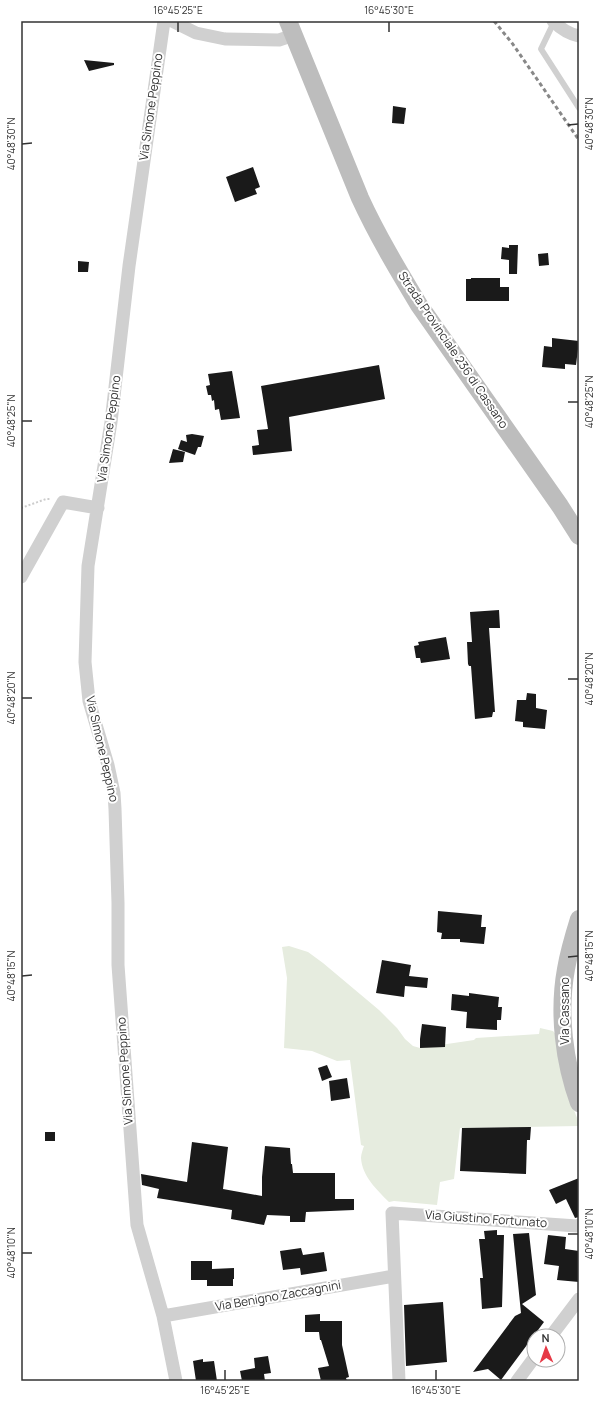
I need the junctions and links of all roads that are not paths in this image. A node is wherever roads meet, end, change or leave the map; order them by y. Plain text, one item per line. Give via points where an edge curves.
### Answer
1 (164, 21) edge
2 (172, 21) edge
3 (553, 22) edge
4 (291, 28) edge
5 (579, 36) edge
6 (579, 108) edge
7 (98, 508) junction
8 (579, 536) edge
9 (21, 577) edge
10 (579, 919) edge
11 (579, 1103) edge
12 (579, 1225) edge
13 (394, 1276) junction
14 (579, 1299) edge
15 (163, 1316) junction
16 (557, 1328) edge
17 (527, 1368) edge
18 (176, 1381) edge
19 (399, 1381) edge
20 (517, 1381) edge

1 - 7 street, Via Simone Peppino
2 - 4 street via 196,33 225,38 279,40
3 - 5 street via 569,34
3 - 6 lane via 541,49
4 - 8 main road, Strada Provinciale 236 di Cassano via 370,220 419,305
7 - 9 street via 63,502
7 - 15 street, Via Simone Peppino via 88,566 85,662 89,701 108,765 115,801 118,965 137,1225
10 - 11 main road, Via Cassano via 563,989 564,1044
12 - 13 street, Via Giustino Fortunato via 392,1213
13 - 15 street, Via Benigno Zaccagnini
13 - 19 street
14 - 16 street
15 - 18 street, Via Simone Peppino
17 - 20 street

